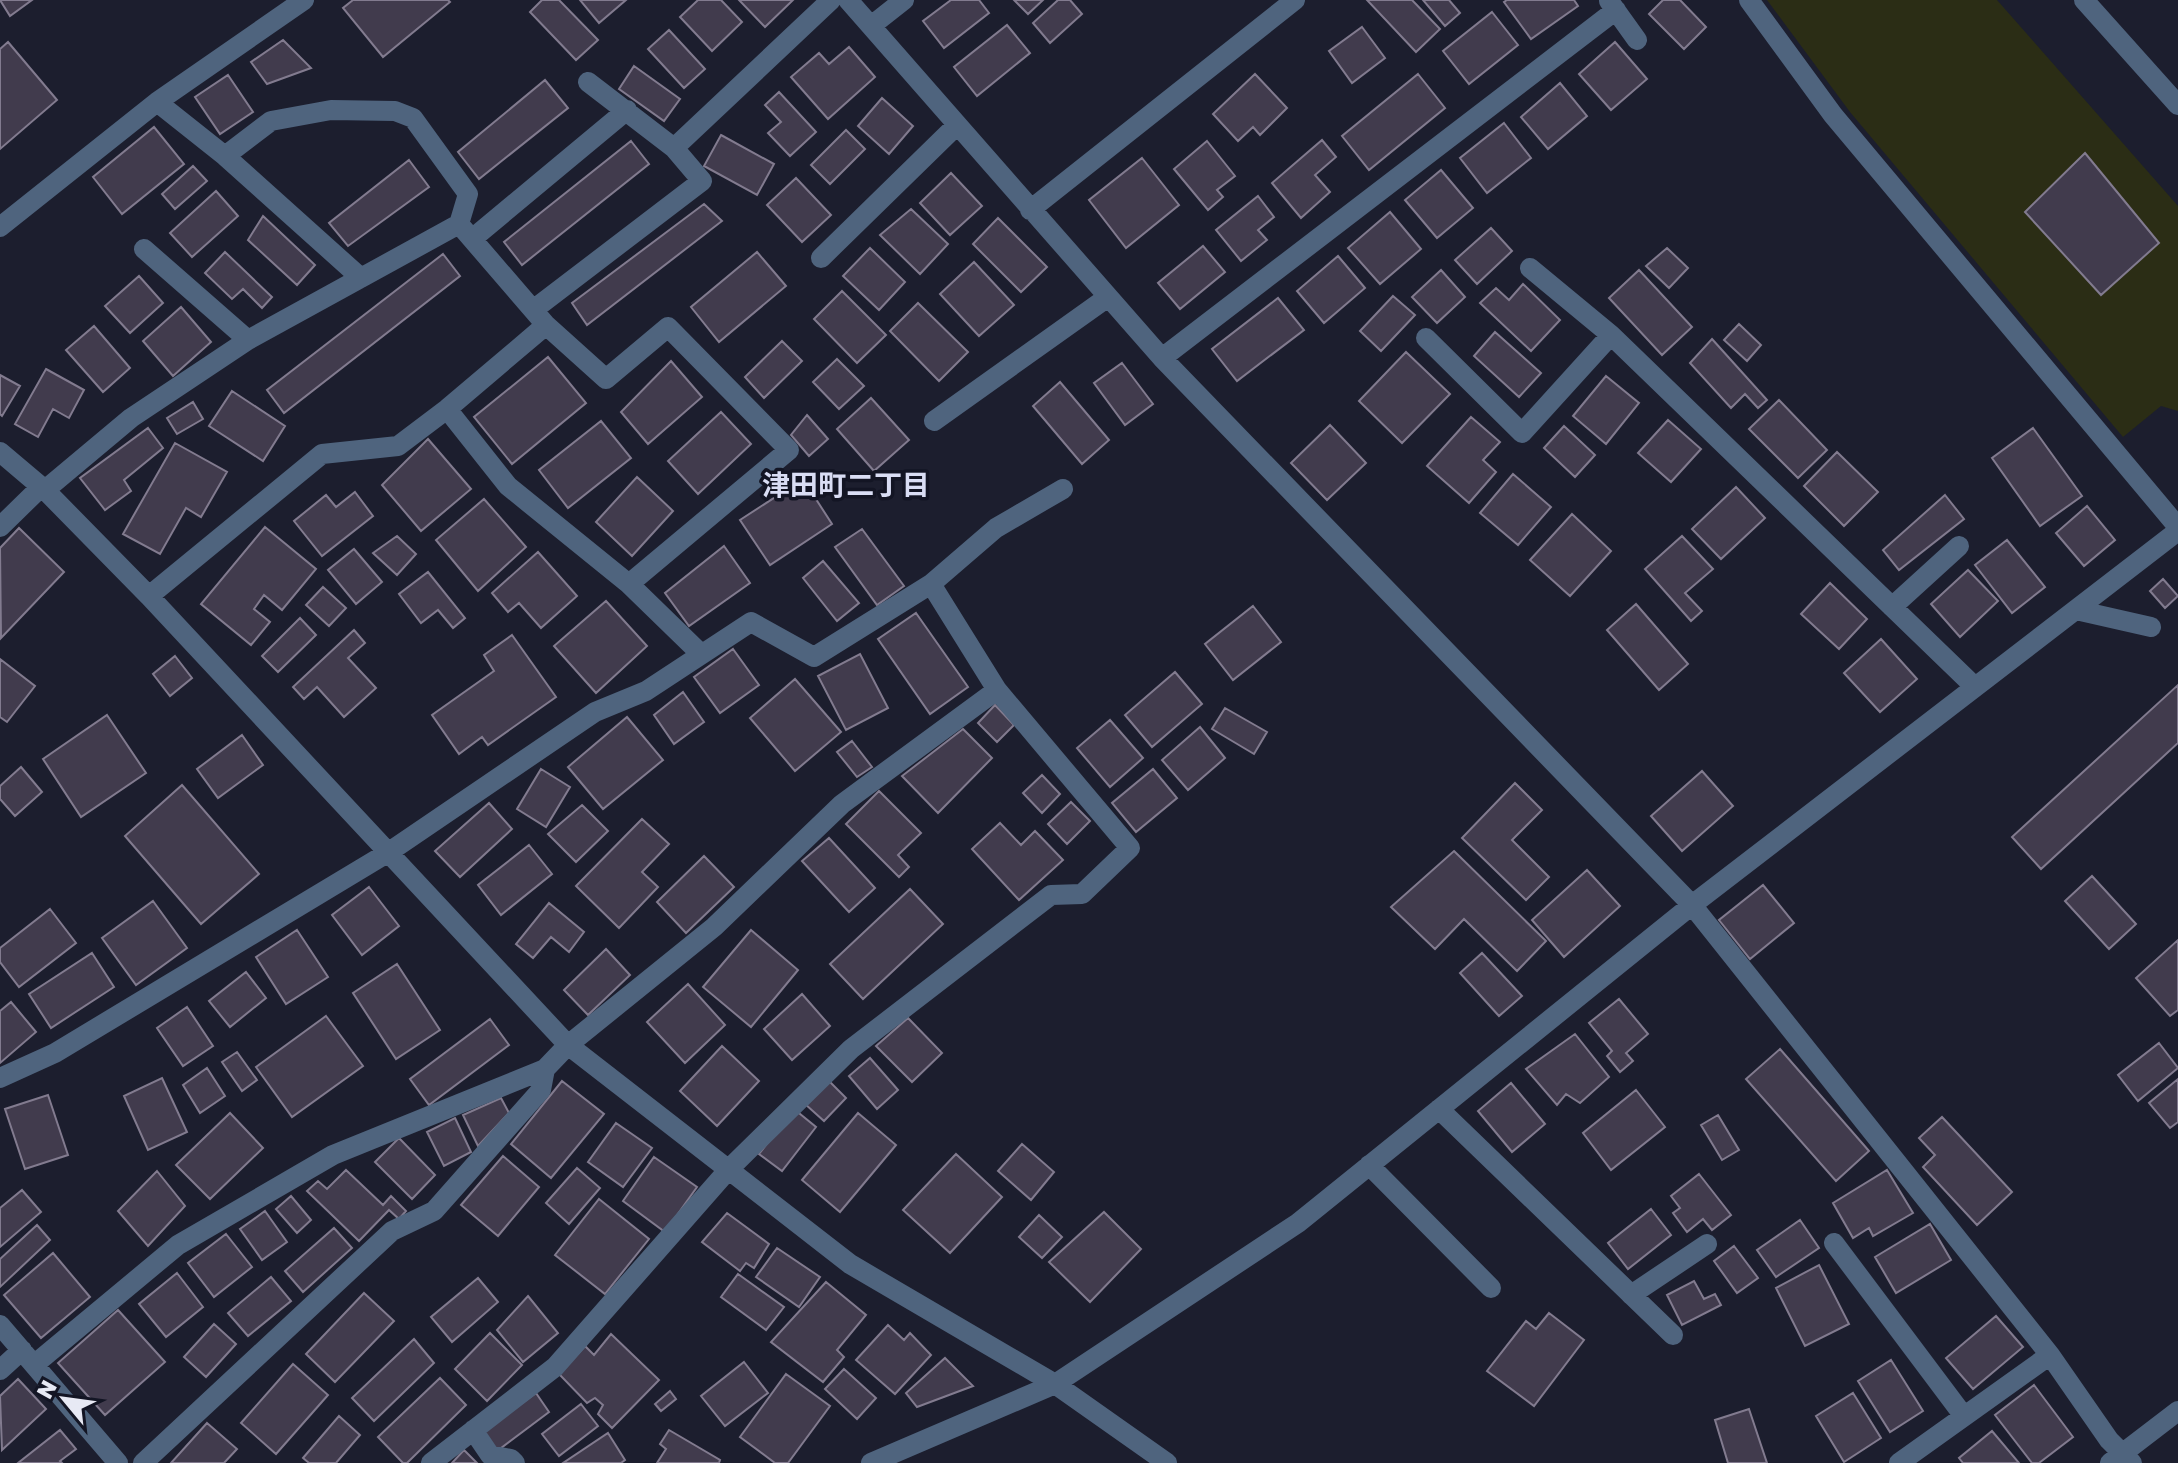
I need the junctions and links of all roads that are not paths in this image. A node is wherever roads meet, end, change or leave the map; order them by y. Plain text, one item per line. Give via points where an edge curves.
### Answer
1 (304, 0) edge
2 (831, 0) edge
3 (848, 0) edge
4 (904, 0) edge
5 (1295, 0) edge
6 (1749, 0) edge
7 (2084, 0) edge
8 (1612, 5) edge
9 (871, 26) junction
10 (1637, 40) dead end
11 (588, 82) dead end
12 (157, 102) junction
13 (2178, 105) edge
14 (627, 110) junction
15 (957, 125) junction
16 (674, 148) junction
17 (225, 156) junction
18 (1030, 210) junction
19 (4, 217) edge
20 (465, 232) junction
21 (144, 249) dead end
22 (821, 258) dead end
23 (1530, 268) dead end
24 (361, 278) junction
25 (1108, 297) junction
26 (540, 318) junction
27 (1611, 335) junction
28 (1426, 338) dead end
29 (248, 340) junction
30 (1162, 358) junction
31 (447, 409) junction
32 (934, 421) dead end
33 (0, 452) edge
34 (43, 488) junction
35 (1063, 489) dead end
36 (0, 527) edge
37 (2178, 529) edge
38 (1959, 546) dead end
39 (629, 584) junction
40 (931, 584) junction
41 (149, 596) junction
42 (1892, 607) junction
43 (2076, 610) junction
44 (2151, 627) dead end
45 (701, 654) junction
46 (1975, 687) junction
47 (997, 690) junction
48 (389, 852) junction
49 (1692, 905) junction
50 (568, 1045) junction
51 (545, 1069) junction
52 (0, 1078) edge
53 (1439, 1109) junction
54 (1369, 1165) junction
55 (729, 1169) junction
56 (1834, 1243) dead end
57 (1707, 1244) dead end
58 (1491, 1288) dead end
59 (1631, 1295) junction
60 (0, 1325) edge
61 (1673, 1335) dead end
62 (2050, 1355) junction
63 (29, 1357) junction
64 (0, 1370) edge
65 (1055, 1384) junction
66 (2178, 1411) edge
67 (1963, 1415) junction
68 (473, 1430) junction
69 (2122, 1460) edge
70 (118, 1463) edge
71 (143, 1463) edge
72 (431, 1463) edge
73 (515, 1463) edge
74 (871, 1463) edge
75 (1167, 1463) edge
76 (1899, 1463) edge

1 - 12 street
2 - 16 street
3 - 9 street
4 - 9 street
5 - 18 street
6 - 37 street via 1833,115
7 - 13 street
8 - 10 street
8 - 30 street
9 - 15 street
11 - 14 street
12 - 17 street
12 - 19 street
14 - 16 street
14 - 20 street
15 - 18 street
15 - 22 street
16 - 26 street via 702,181
17 - 20 street via 271,121 331,110 395,111 413,118 468,194
17 - 24 street
18 - 25 street
20 - 24 street
20 - 26 street
21 - 29 street
23 - 27 street
24 - 29 street
25 - 30 street
25 - 32 street
26 - 31 street
26 - 39 street via 606,379 668,327 789,450
27 - 28 street via 1522,433
27 - 42 street
29 - 34 street via 131,418
30 - 49 street
31 - 39 street via 508,486
31 - 41 street via 398,446 322,454
33 - 34 street
34 - 36 street
34 - 41 street
35 - 40 street via 996,528
37 - 43 street
38 - 42 street
39 - 45 street
40 - 45 street via 814,657 751,622
40 - 47 street
41 - 48 street
42 - 46 street
43 - 44 street
43 - 46 street
45 - 48 street via 646,691 595,712
46 - 49 street
47 - 50 street via 842,804 714,927
47 - 55 street via 1130,848 1082,894 1051,895 851,1049
48 - 50 street
48 - 52 street via 55,1053
49 - 53 street
49 - 62 street
50 - 51 street
50 - 55 street
51 - 63 street via 333,1155 178,1245
51 - 71 street via 541,1090 434,1211 392,1231
53 - 54 street
53 - 59 street
54 - 58 street
54 - 65 street via 1298,1223
55 - 65 street via 850,1264
55 - 68 street via 555,1367
56 - 67 street
57 - 59 street
59 - 61 street
60 - 63 street
62 - 67 street
62 - 69 street
63 - 64 street
63 - 70 street
65 - 74 street
65 - 75 street
66 - 69 street
67 - 76 street
68 - 72 street
68 - 73 street via 490,1455

